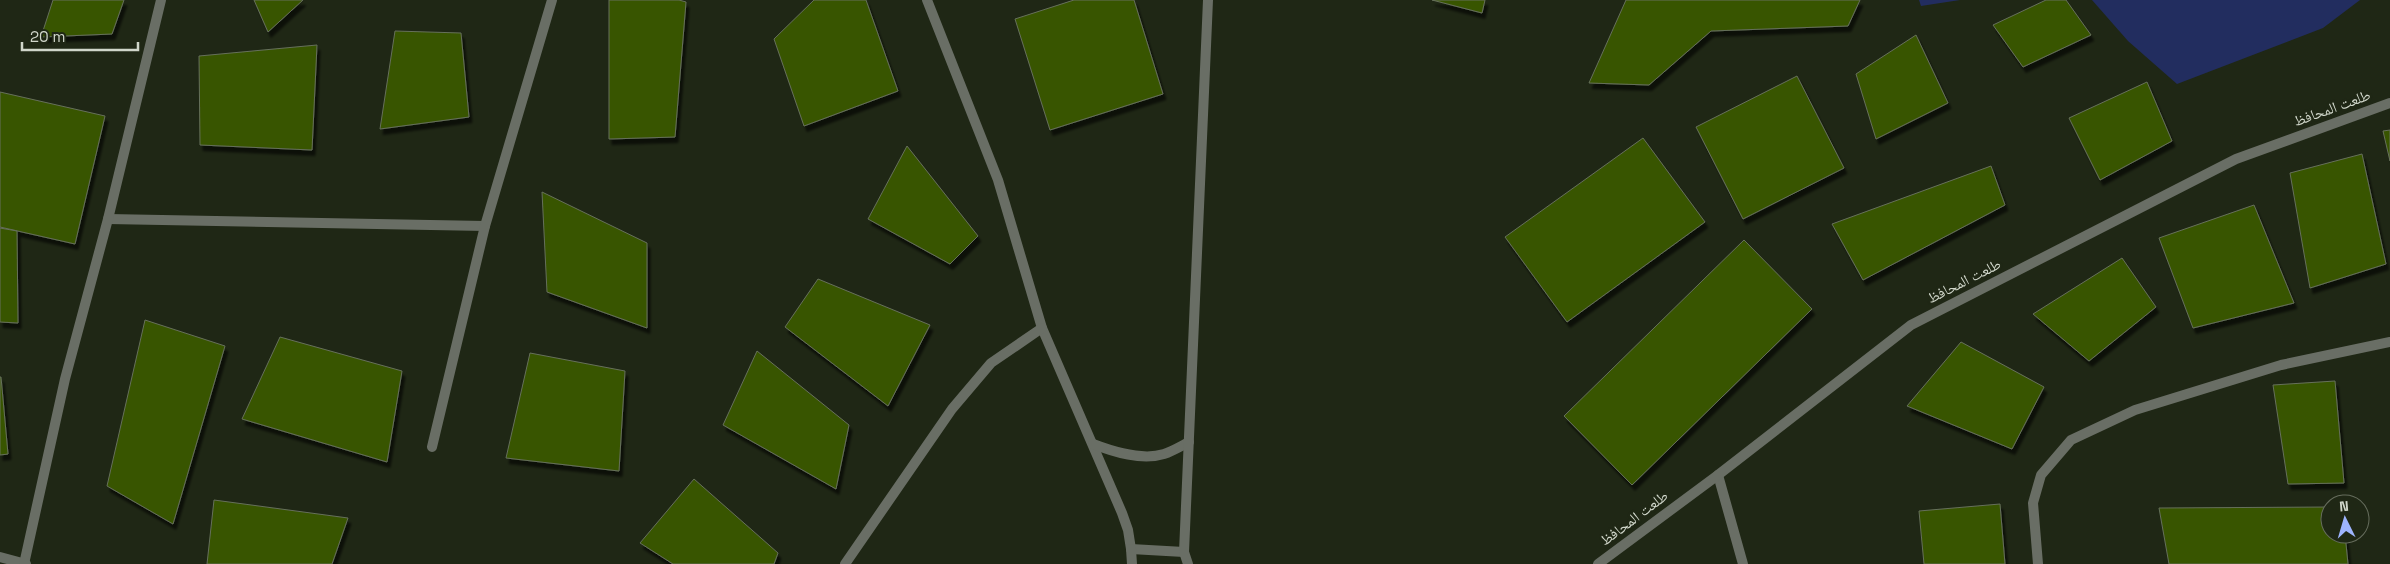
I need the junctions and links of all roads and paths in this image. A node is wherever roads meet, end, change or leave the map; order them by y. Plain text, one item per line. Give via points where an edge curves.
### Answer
1 (161, 0) edge
2 (552, 0) edge
3 (926, 0) edge
4 (1208, 0) edge
5 (2390, 103) edge
6 (108, 219) junction
7 (485, 226) junction
8 (1042, 328) junction
9 (2390, 342) edge
10 (1190, 442) junction
11 (1093, 444) junction
12 (432, 447) dead end
13 (1718, 475) junction
14 (1131, 549) junction
15 (1184, 552) junction
16 (0, 557) edge
17 (25, 564) edge
18 (845, 564) edge
19 (1132, 564) edge
20 (1188, 564) edge
21 (1598, 564) edge
22 (1743, 564) edge
23 (2038, 564) edge

1 - 6 street
2 - 7 street
3 - 8 street via 998,180
4 - 10 street
5 - 13 street, طلعت المحافظ via 2236,159 1911,325
6 - 7 street
6 - 17 street via 65,379
7 - 12 street
8 - 11 street
8 - 18 street via 991,363 952,408
9 - 23 street via 2281,365 2163,401 2135,410 2071,440 2041,475 2033,503
10 - 11 street via 1163,455 1147,456
10 - 15 street
11 - 14 street via 1122,512
13 - 21 street, طلعت المحافظ
13 - 22 street
14 - 15 street
14 - 19 street
15 - 20 street
16 - 17 street

